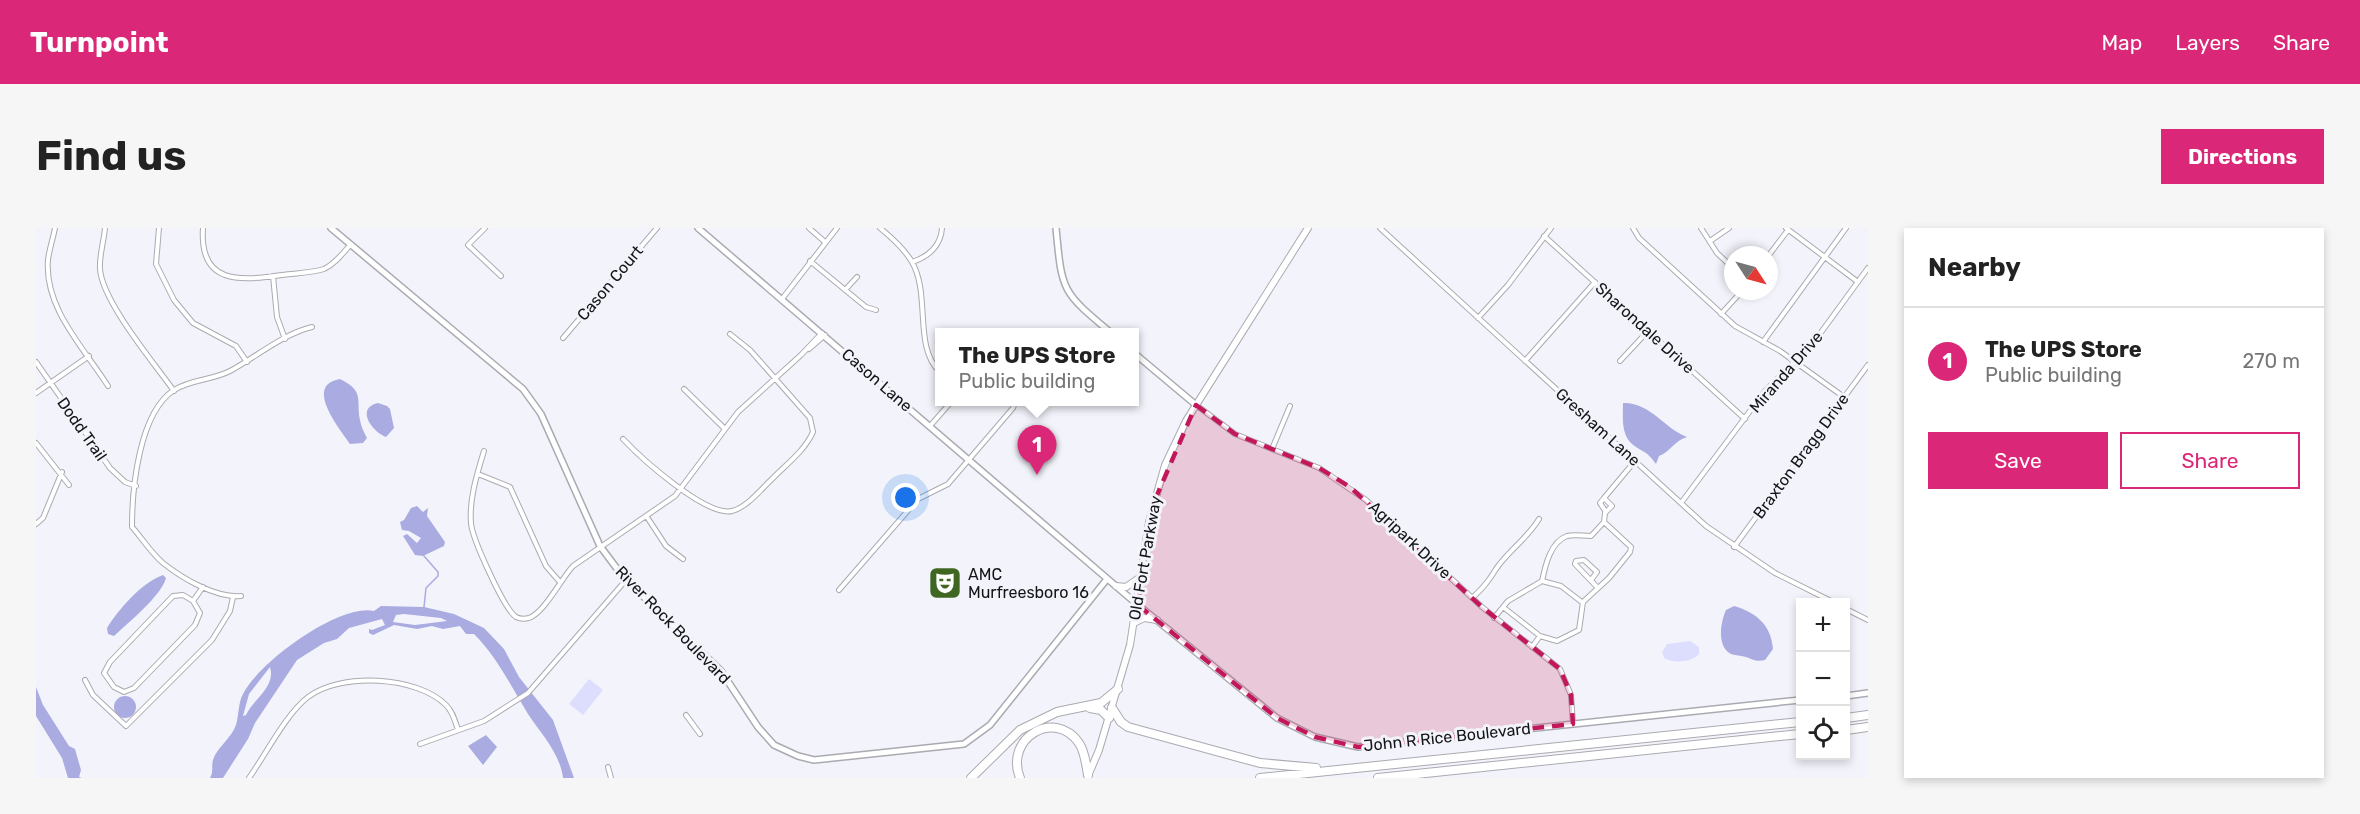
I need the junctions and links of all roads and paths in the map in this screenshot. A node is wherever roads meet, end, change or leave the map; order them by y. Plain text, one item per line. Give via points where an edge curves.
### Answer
1 (55, 228) edge
2 (105, 228) edge
3 (159, 228) edge
4 (202, 228) edge
5 (331, 228) edge
6 (485, 228) edge
7 (657, 228) edge
8 (698, 228) edge
9 (809, 228) edge
10 (837, 228) edge
11 (880, 228) edge
12 (942, 228) edge
13 (1056, 228) edge
14 (1308, 228) edge
15 (1380, 228) edge
16 (1551, 228) edge
17 (1633, 228) edge
18 (1701, 228) edge
19 (1729, 228) edge
20 (1846, 228) edge
21 (1787, 229) edge
22 (1544, 236) junction
23 (1710, 241) junction
24 (825, 242) junction
25 (352, 243) junction
26 (1775, 246) edge
27 (1824, 258) junction
28 (1724, 260) edge
29 (810, 261) junction
30 (912, 262) junction
31 (1868, 268) edge
32 (273, 276) junction
33 (501, 276) dead end
34 (857, 277) dead end
35 (1595, 282) junction
36 (1858, 282) junction
37 (845, 290) junction
38 (782, 299) junction
39 (1734, 300) edge
40 (876, 310) dead end
41 (1722, 314) junction
42 (1478, 318) junction
43 (312, 327) dead end
44 (1104, 328) edge
45 (1648, 331) junction
46 (730, 334) dead end
47 (823, 334) junction
48 (563, 338) dead end
49 (285, 339) junction
50 (1763, 342) junction
51 (89, 356) junction
52 (1139, 357) edge
53 (1525, 361) junction
54 (1620, 361) dead end
55 (1794, 361) junction
56 (36, 362) edge
57 (247, 362) junction
58 (1868, 364) edge
59 (935, 367) edge
60 (775, 378) junction
61 (50, 383) junction
62 (108, 386) dead end
63 (684, 389) dead end
64 (174, 391) junction
65 (36, 393) edge
66 (1844, 397) junction
67 (1196, 405) junction
68 (948, 406) edge
69 (1014, 406) edge
70 (1290, 406) dead end
71 (1745, 419) junction
72 (930, 426) junction
73 (724, 428) junction
74 (623, 439) dead end
75 (36, 443) edge
76 (1272, 449) junction
77 (484, 451) dead end
78 (969, 459) junction
79 (1635, 461) junction
80 (62, 472) junction
81 (478, 474) junction
82 (69, 485) dead end
83 (136, 486) junction
84 (682, 488) junction
85 (1604, 498) junction
86 (1681, 503) junction
87 (1606, 512) junction
88 (647, 517) junction
89 (1539, 519) dead end
90 (1604, 522) junction
91 (36, 524) edge
92 (600, 546) junction
93 (1734, 547) junction
94 (683, 559) dead end
95 (1142, 576) junction
96 (1107, 579) junction
97 (626, 580) junction
98 (1591, 580) junction
99 (560, 581) junction
100 (1542, 581) junction
101 (1116, 586) junction
102 (203, 587) junction
103 (1598, 588) junction
104 (839, 590) dead end
105 (241, 596) dead end
106 (233, 597) junction
107 (1472, 598) junction
108 (1824, 598) edge
109 (193, 601) junction
110 (1583, 603) junction
111 (1138, 604) junction
112 (1503, 607) junction
113 (1850, 611) edge
114 (1494, 618) junction
115 (1157, 620) junction
116 (1868, 620) edge
117 (1134, 623) junction
118 (1540, 636) junction
119 (1532, 647) junction
120 (85, 680) dead end
121 (1118, 689) junction
122 (1868, 693) edge
123 (1850, 695) edge
124 (1796, 700) edge
125 (1082, 708) junction
126 (1112, 708) junction
127 (686, 715) dead end
128 (1868, 715) edge
129 (1850, 717) edge
130 (1109, 718) junction
131 (1796, 722) edge
132 (1573, 724) junction
133 (1868, 727) edge
134 (1850, 729) edge
135 (458, 730) junction
136 (700, 734) dead end
137 (1796, 734) edge
138 (420, 744) dead end
139 (608, 767) dead end
140 (1338, 769) junction
141 (1088, 776) edge
142 (249, 778) edge
143 (611, 778) edge
144 (972, 778) edge
145 (1020, 778) edge
146 (1260, 778) edge
147 (1378, 778) edge

1 - 51 street via 48,261 50,290 63,321
2 - 64 street via 100,269 104,286
3 - 57 street via 156,264 174,300 193,323 237,346
4 - 32 street via 206,260 217,271 238,279
5 - 25 street, River Rock Boulevard
6 - 33 street via 468,245
7 - 48 street, Cason Court
8 - 38 street, Cason Lane
9 - 24 street
10 - 24 street
11 - 30 street
12 - 30 street via 940,239 925,258
13 - 44 street via 1062,283 1077,304
14 - 67 main road, Old Fort Parkway
15 - 42 street, Gresham Lane
16 - 22 street
17 - 41 street
18 - 23 street
19 - 23 street
20 - 27 street
21 - 26 street
21 - 27 street
22 - 35 street, Sharondale Drive
22 - 42 street
23 - 28 street
24 - 29 street
25 - 32 street via 322,269
25 - 92 street, River Rock Boulevard via 523,389 541,414
27 - 36 street
27 - 50 street
29 - 37 street
29 - 38 street
30 - 59 street via 924,306 927,357
31 - 36 street, Miranda Drive
32 - 49 street via 277,316
34 - 37 street
35 - 45 street, Sharondale Drive
35 - 53 street
36 - 55 street, Miranda Drive via 1814,342
37 - 40 street
38 - 47 street, Cason Lane
39 - 41 street
41 - 50 street via 1744,333
42 - 53 street, Gresham Lane
43 - 49 street
45 - 54 street
45 - 71 street, Sharondale Drive
46 - 60 street
47 - 60 street
47 - 72 street, Cason Lane
49 - 57 street
50 - 55 street
51 - 61 street
51 - 62 street
52 - 67 street
53 - 79 street, Gresham Lane
55 - 66 street
55 - 71 street, Miranda Drive
56 - 61 street, Dodd Trail
57 - 64 street via 220,376 201,379
58 - 66 street, Braxton Bragg Drive
60 - 73 street
60 - 84 street via 810,418 813,429 809,442 747,503 733,511 712,509
61 - 65 street
61 - 83 street, Dodd Trail via 114,474
63 - 73 street
64 - 83 street via 149,421 140,450
66 - 93 street, Braxton Bragg Drive
67 - 76 street, Agripark Drive via 1234,434
67 - 95 main road, Old Fort Parkway via 1174,442 1158,484
68 - 72 street
69 - 78 street
70 - 76 street
71 - 86 street, Miranda Drive
72 - 78 street, Cason Lane
73 - 84 street
74 - 84 street
75 - 80 street
76 - 107 street, Agripark Drive via 1318,468 1350,487
77 - 81 street
78 - 96 street, Cason Lane
78 - 104 street via 948,484 918,500
79 - 85 street
79 - 86 street, Gresham Lane
80 - 82 street
80 - 91 street via 43,518
81 - 99 street via 510,487 546,566
81 - 99 street via 471,526 484,563 512,612 524,619 537,614
83 - 102 street via 132,527 163,563
84 - 88 street
85 - 87 street via 1600,503
85 - 87 street via 1612,506
86 - 93 street, Gresham Lane
87 - 90 street
88 - 92 street
88 - 94 street via 666,546
89 - 107 street via 1531,534 1496,570 1491,582
90 - 100 street via 1591,536 1569,536 1558,542
90 - 103 street via 1632,549
92 - 97 street, River Rock Boulevard
92 - 99 street
93 - 108 street, Gresham Lane
95 - 101 main road via 1126,587
95 - 111 main road, Old Fort Parkway
96 - 97 street, River Rock Boulevard via 990,725 964,744 814,760 774,745 721,671
96 - 101 street, Cason Lane
97 - 135 street via 518,702
98 - 98 street via 1575,564 1576,561 1584,561 1596,572
98 - 103 street
100 - 110 street via 1561,586
100 - 112 street
101 - 111 street, Cason Lane
102 - 106 street
102 - 109 street
103 - 110 street
105 - 106 street
106 - 120 street via 230,611 212,640 126,726 93,695
107 - 114 street, Agripark Drive
109 - 109 street via 200,613 195,625 134,688 124,692 114,687 104,673 110,662 173,596 183,595
110 - 118 street via 1579,630 1557,641
111 - 115 street, John R Rice Boulevard
111 - 117 main road, Old Fort Parkway
112 - 114 street
112 - 118 street
113 - 116 street
114 - 119 street, Agripark Drive
115 - 117 main road via 1144,618
115 - 132 street, John R Rice Boulevard via 1278,718 1335,743 1365,746
117 - 121 main road, Old Fort Parkway
118 - 119 street
119 - 132 street, Agripark Drive via 1560,669 1566,680
121 - 125 highway via 1101,703
121 - 126 main road, Old Fort Parkway
122 - 123 street
124 - 132 street, John R Rice Boulevard
125 - 130 highway via 1101,710
125 - 144 highway via 1057,712 1020,730
126 - 130 main road, Old Fort Parkway
126 - 140 highway via 1122,724 1137,730 1260,763
127 - 136 street
128 - 129 highway
130 - 141 main road, Old Fort Parkway
131 - 140 highway
133 - 134 highway
135 - 138 street
135 - 142 street via 446,705 420,691 377,681 346,681 318,691 302,702
137 - 147 highway
139 - 143 street
140 - 146 highway
141 - 145 highway via 1080,744 1069,733 1053,728 1036,731 1023,741 1016,762

